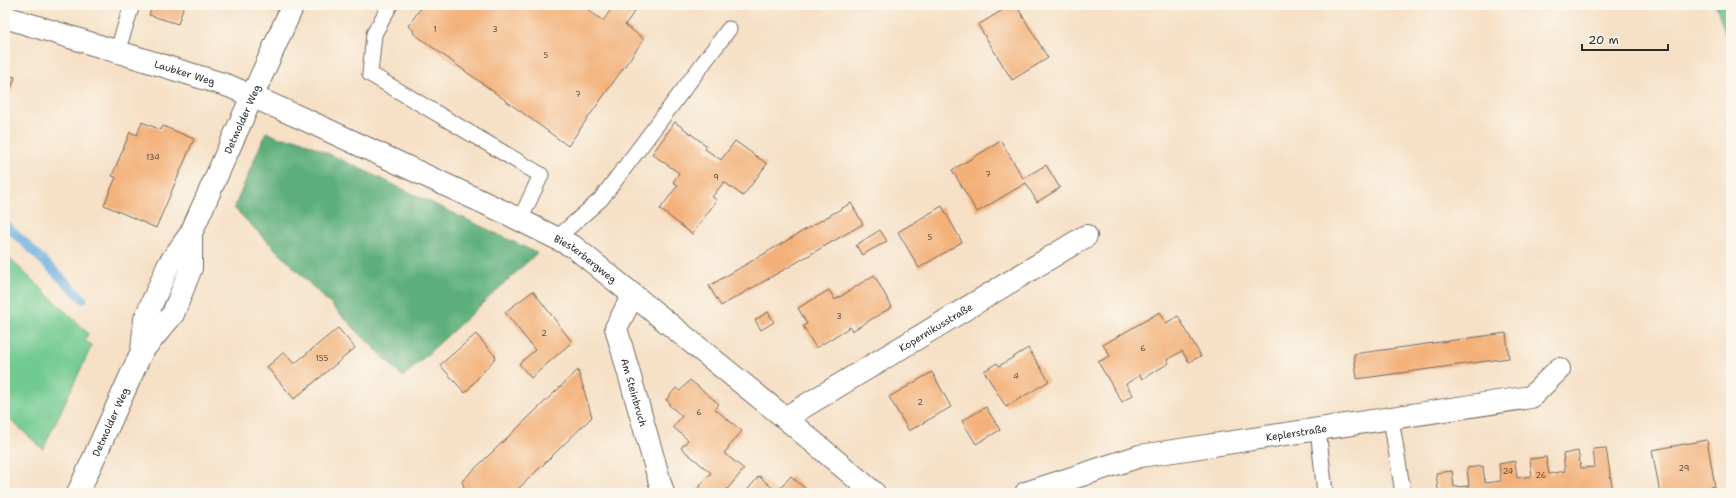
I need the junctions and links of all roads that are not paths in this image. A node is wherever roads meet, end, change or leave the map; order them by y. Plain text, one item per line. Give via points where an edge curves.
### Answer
1 (132, 5) edge
2 (293, 5) edge
3 (390, 5) edge
4 (5, 17) edge
5 (729, 29) dead end
6 (117, 52) junction
7 (252, 96) junction
8 (520, 220) junction
9 (1086, 236) dead end
10 (557, 238) junction
11 (634, 295) junction
12 (1559, 369) dead end
13 (785, 418) junction
14 (1391, 418) junction
15 (1318, 429) junction
16 (78, 493) edge
17 (663, 493) edge
18 (874, 493) edge
19 (1026, 493) edge
20 (1325, 493) edge
21 (1403, 493) edge

1 - 6 lane
2 - 7 street, Detmolder Weg
3 - 8 lane via 374,34 370,74 541,174
4 - 6 street, Laubker Weg
5 - 10 lane via 601,199
6 - 7 street, Laubker Weg via 229,86
7 - 8 street, Biesterbergweg
7 - 16 street, Detmolder Weg via 191,233 191,268 173,314 142,351
8 - 10 street, Biesterbergweg
9 - 13 street, Kopernikusstraße
10 - 11 street, Biesterbergweg via 574,247
11 - 13 street, Biesterbergweg
11 - 17 street, Am Steinbruch via 616,328
12 - 14 street, Keplerstraße via 1531,397
13 - 18 street, Biesterbergweg
14 - 15 street, Keplerstraße
14 - 21 lane
15 - 19 street, Keplerstraße via 1140,456
15 - 20 lane

